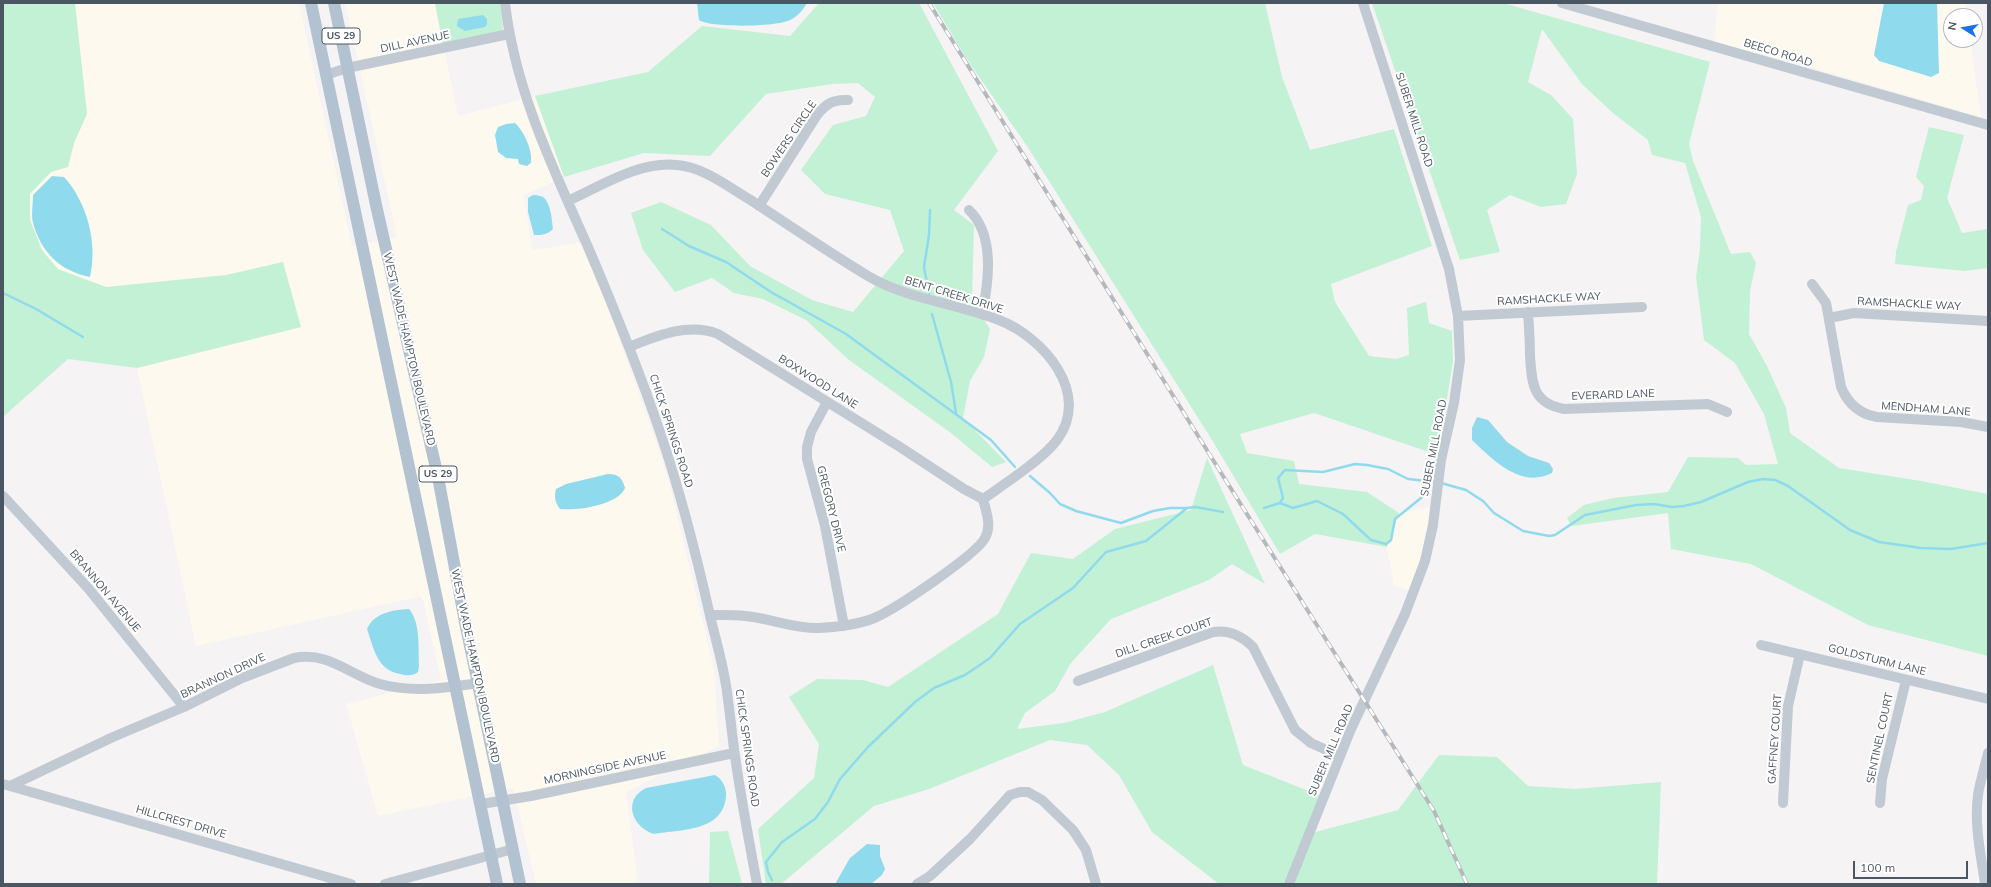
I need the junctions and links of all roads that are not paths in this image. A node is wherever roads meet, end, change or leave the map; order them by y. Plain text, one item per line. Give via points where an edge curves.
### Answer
1 (311, 3) edge
2 (334, 3) edge
3 (505, 3) edge
4 (1364, 3) edge
5 (1562, 3) edge
6 (509, 34) junction
7 (348, 68) junction
8 (326, 75) junction
9 (848, 100) dead end
10 (1988, 125) edge
11 (568, 201) junction
12 (759, 206) junction
13 (969, 210) dead end
14 (1812, 284) dead end
15 (1642, 307) dead end
16 (1528, 312) junction
17 (982, 314) junction
18 (1458, 316) junction
19 (1829, 318) junction
20 (1988, 321) edge
21 (629, 347) junction
22 (827, 402) junction
23 (1727, 412) dead end
24 (1988, 427) edge
25 (3, 496) edge
26 (983, 499) junction
27 (710, 615) junction
28 (844, 626) junction
29 (1761, 645) dead end
30 (1800, 654) junction
31 (1906, 680) junction
32 (1078, 681) dead end
33 (478, 683) junction
34 (456, 686) junction
35 (1988, 699) edge
36 (184, 707) junction
37 (734, 753) junction
38 (1988, 753) edge
39 (1340, 756) junction
40 (6, 785) edge
41 (503, 800) junction
42 (1783, 803) dead end
43 (1880, 803) dead end
44 (480, 804) junction
45 (513, 849) junction
46 (491, 855) junction
47 (933, 880) edge
48 (352, 884) edge
49 (385, 884) edge
50 (497, 884) edge
51 (520, 884) edge
52 (757, 884) edge
53 (917, 884) edge
54 (1096, 884) edge
55 (1289, 884) edge
56 (1985, 884) edge

1 - 8 main road, WEST WADE HAMPTON BOULEVARD / US 29
2 - 7 main road, WEST WADE HAMPTON BOULEVARD / US 29
3 - 6 street, CHICK SPRINGS ROAD
4 - 18 street, SUBER MILL ROAD via 1439,235 1454,288
5 - 10 street, BEECO ROAD
6 - 7 street, DILL AVENUE
6 - 11 street, CHICK SPRINGS ROAD via 530,110
7 - 8 street, DILL AVENUE
7 - 33 main road, WEST WADE HAMPTON BOULEVARD / US 29 via 376,205 438,477
8 - 34 main road, WEST WADE HAMPTON BOULEVARD / US 29
9 - 12 street, BOWERS CIRCLE via 831,101 817,115
11 - 12 street, BENT CREEK DRIVE via 627,174 652,166 670,164 700,171
11 - 21 street, CHICK SPRINGS ROAD
12 - 17 street, BENT CREEK DRIVE via 884,284 917,297
13 - 17 street via 980,223 987,255
14 - 19 street, MENDHAM LANE via 1826,303
15 - 16 street, RAMSHACKLE WAY
16 - 18 street, RAMSHACKLE WAY
16 - 23 street, EVERARD LANE via 1533,383 1541,398 1551,406 1564,409 1708,404
17 - 26 street, BENT CREEK DRIVE via 1016,328 1041,347 1062,378 1068,405 1064,428 1052,446
18 - 39 street, SUBER MILL ROAD via 1458,381 1439,476 1428,550 1391,645
19 - 20 street, RAMSHACKLE WAY via 1854,312
19 - 24 street, MENDHAM LANE via 1841,387 1857,409 1877,417 1961,422
21 - 22 street, BOXWOOD LANE via 679,331 710,330
21 - 27 street, CHICK SPRINGS ROAD via 661,433 698,560
22 - 26 street, BOXWOOD LANE
22 - 28 street, GREGORY DRIVE via 811,432 807,459 824,526
25 - 36 street, BRANNON AVENUE via 88,588
26 - 28 street via 988,519 987,533 976,549 879,615 867,621
27 - 28 street via 752,616 812,628
27 - 37 street, CHICK SPRINGS ROAD via 727,690
29 - 30 street, GOLDSTURM LANE
30 - 31 street, GOLDSTURM LANE
30 - 42 street, GAFFNEY COURT via 1788,706
31 - 35 street, GOLDSTURM LANE
31 - 43 street, SENTINEL COURT via 1884,772
32 - 39 street, DILL CREEK COURT via 1213,632 1228,632 1242,638 1253,647 1288,719 1298,733 1311,743
33 - 34 street, BRANNON DRIVE
33 - 41 main road, WEST WADE HAMPTON BOULEVARD / US 29
34 - 36 street, BRANNON DRIVE via 432,689 387,686 326,659 304,656 242,678
34 - 44 main road, WEST WADE HAMPTON BOULEVARD / US 29
36 - 40 street, BRANNON DRIVE
37 - 41 street, MORNINGSIDE AVENUE
37 - 52 street, CHICK SPRINGS ROAD
38 - 56 street via 1977,808
39 - 55 street, SUBER MILL ROAD
40 - 48 street, HILLCREST DRIVE
41 - 44 street, MORNINGSIDE AVENUE
41 - 45 main road, WEST WADE HAMPTON BOULEVARD / US 29
44 - 46 main road, WEST WADE HAMPTON BOULEVARD / US 29
45 - 46 street
45 - 51 main road, WEST WADE HAMPTON BOULEVARD / US 29
46 - 49 street
46 - 50 main road, WEST WADE HAMPTON BOULEVARD / US 29
47 - 53 street
47 - 54 street via 1010,795 1028,792 1042,800 1074,830 1086,850

